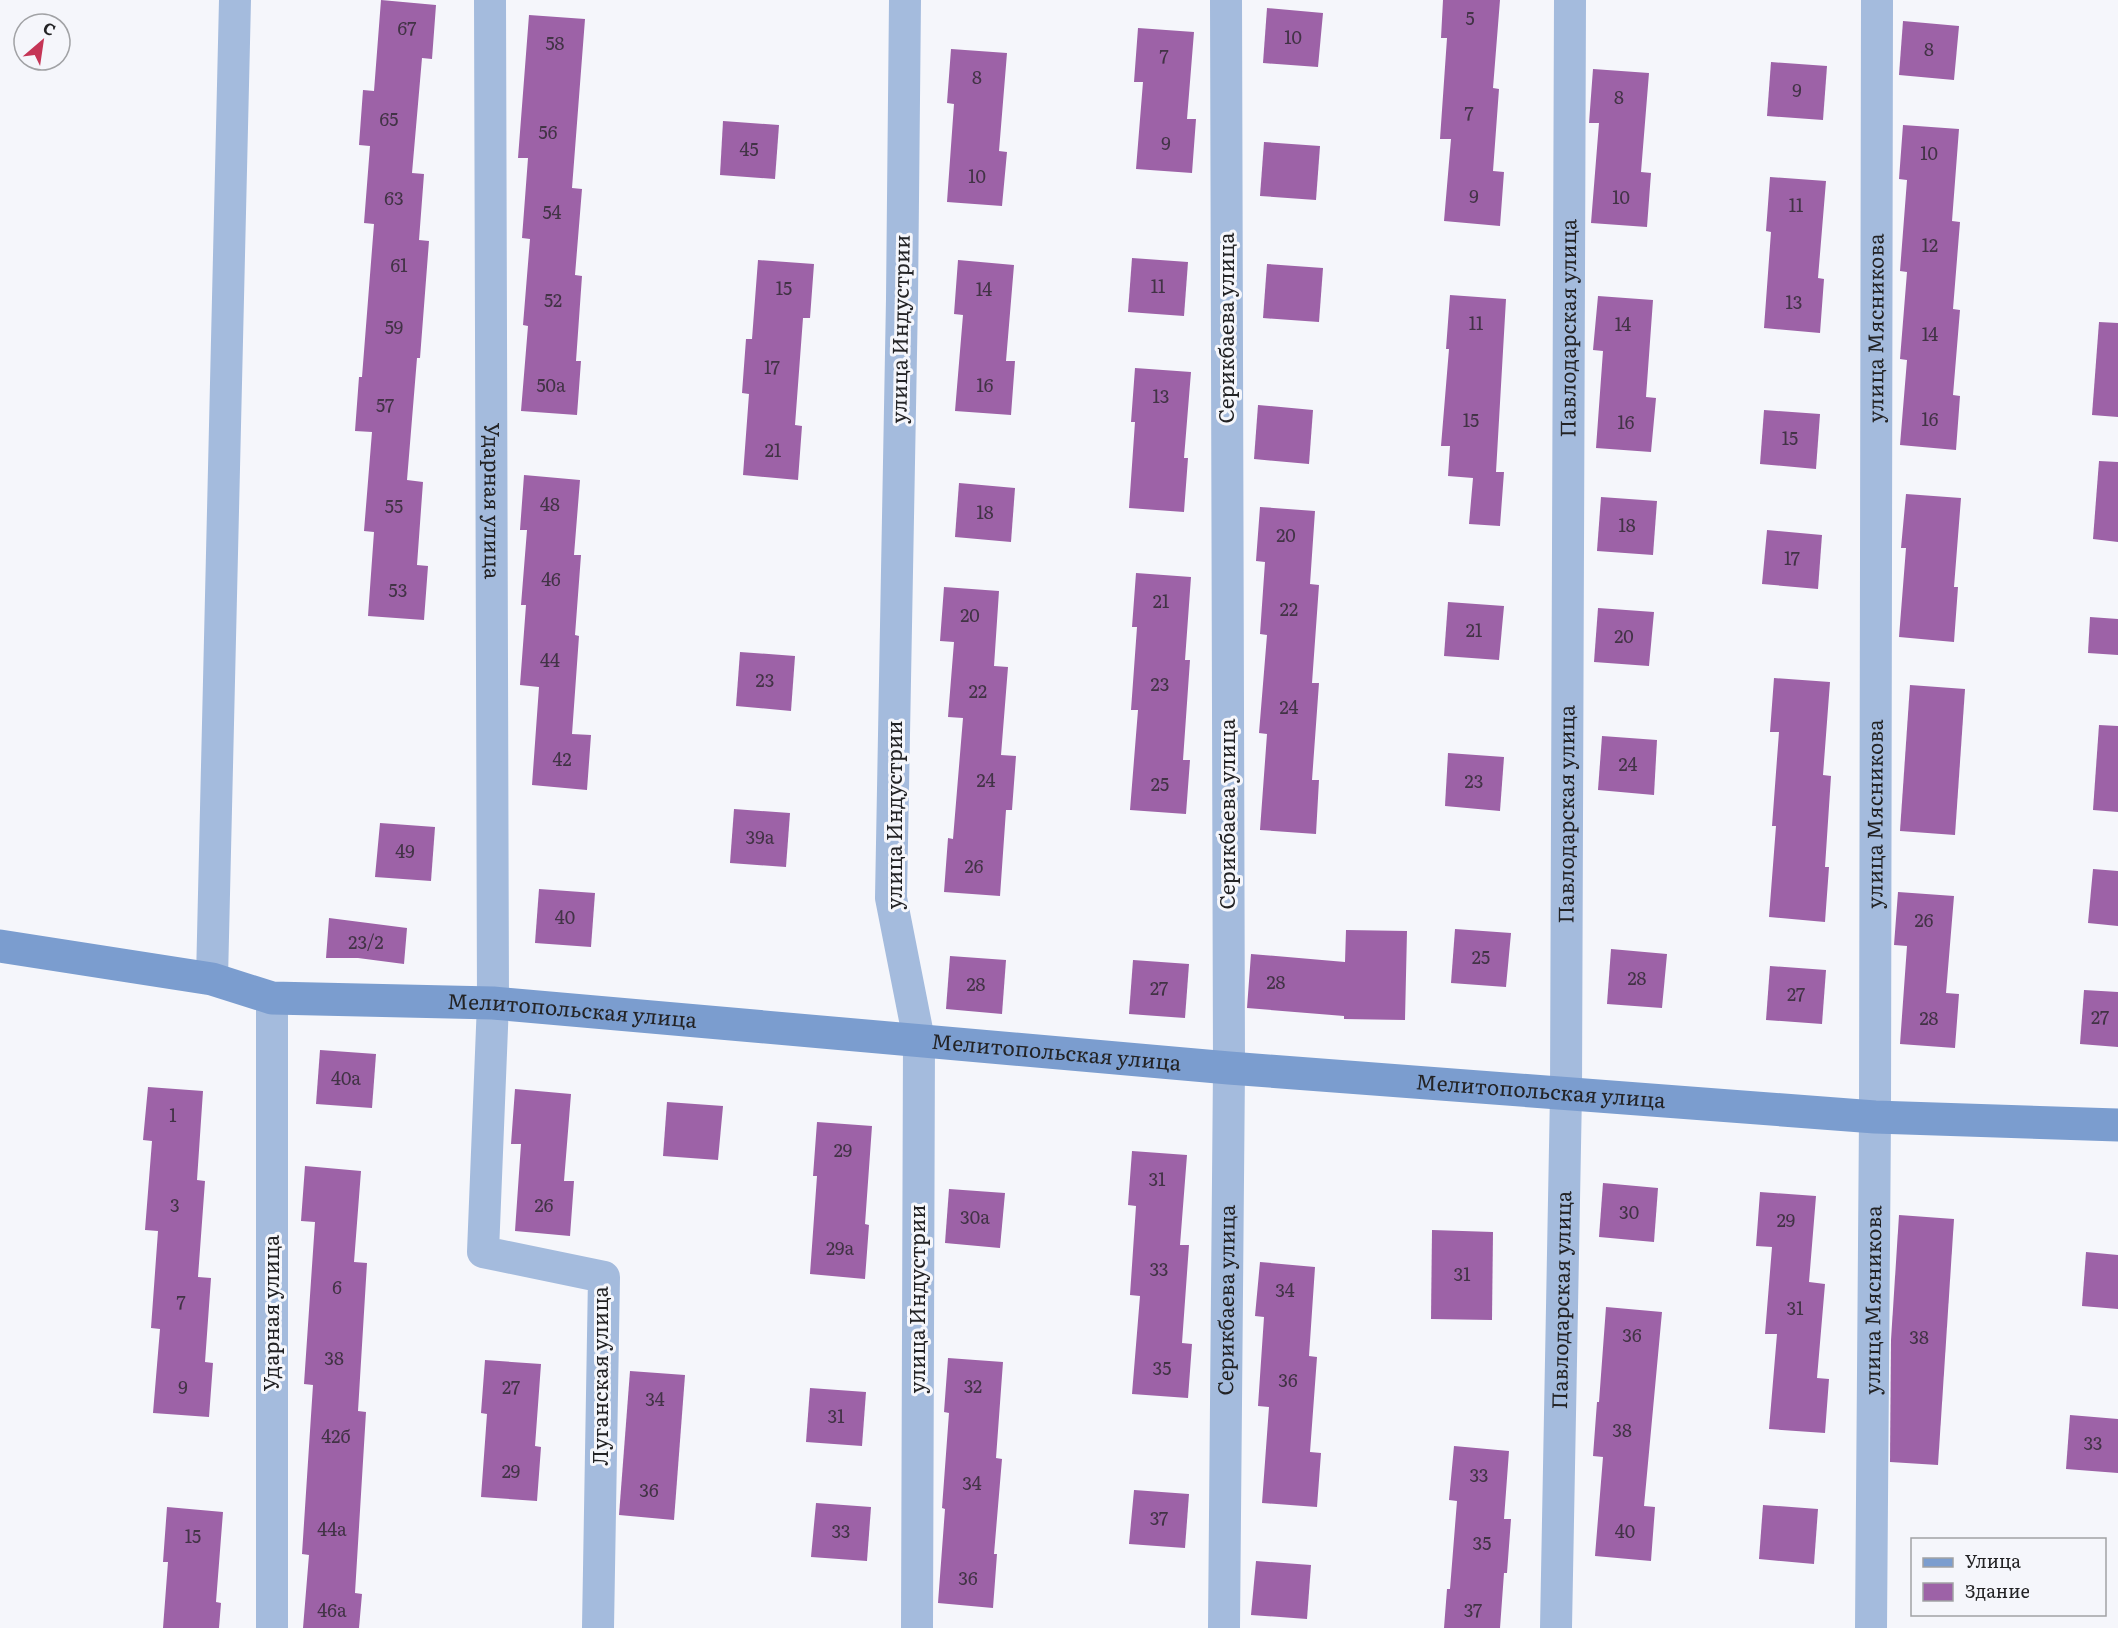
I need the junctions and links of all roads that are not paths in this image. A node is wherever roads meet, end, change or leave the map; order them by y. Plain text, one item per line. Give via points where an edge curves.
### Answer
1 (235, 0) edge
2 (490, 0) edge
3 (905, 0) edge
4 (1226, 0) edge
5 (1570, 0) edge
6 (1877, 0) edge
7 (0, 946) edge
8 (212, 978) junction
9 (272, 998) junction
10 (493, 1004) junction
11 (919, 1040) junction
12 (1229, 1068) junction
13 (1566, 1093) junction
14 (1875, 1117) junction
15 (2118, 1125) edge
16 (272, 1628) edge
17 (598, 1628) edge
18 (917, 1628) edge
19 (1224, 1628) edge
20 (1556, 1628) edge
21 (1871, 1628) edge

1 - 8 street
2 - 10 street, Ударная улица
3 - 11 street, улица Индустрии via 891,898
4 - 12 street, Серикбаева улица
5 - 13 street, Павлодарская улица
6 - 14 street, улица Мясникова
7 - 8 street, Мелитопольская улица
8 - 9 street, Мелитопольская улица
9 - 10 street, Мелитопольская улица
9 - 16 street, Ударная улица
10 - 11 street, Мелитопольская улица
10 - 17 street, Луганская улица via 483,1252 604,1277
11 - 12 street, Мелитопольская улица
11 - 18 street, улица Индустрии
12 - 13 street, Мелитопольская улица
12 - 19 street, Серикбаева улица
13 - 14 street, Мелитопольская улица
13 - 20 street, Павлодарская улица
14 - 15 street, Мелитопольская улица
14 - 21 street, улица Мясникова

